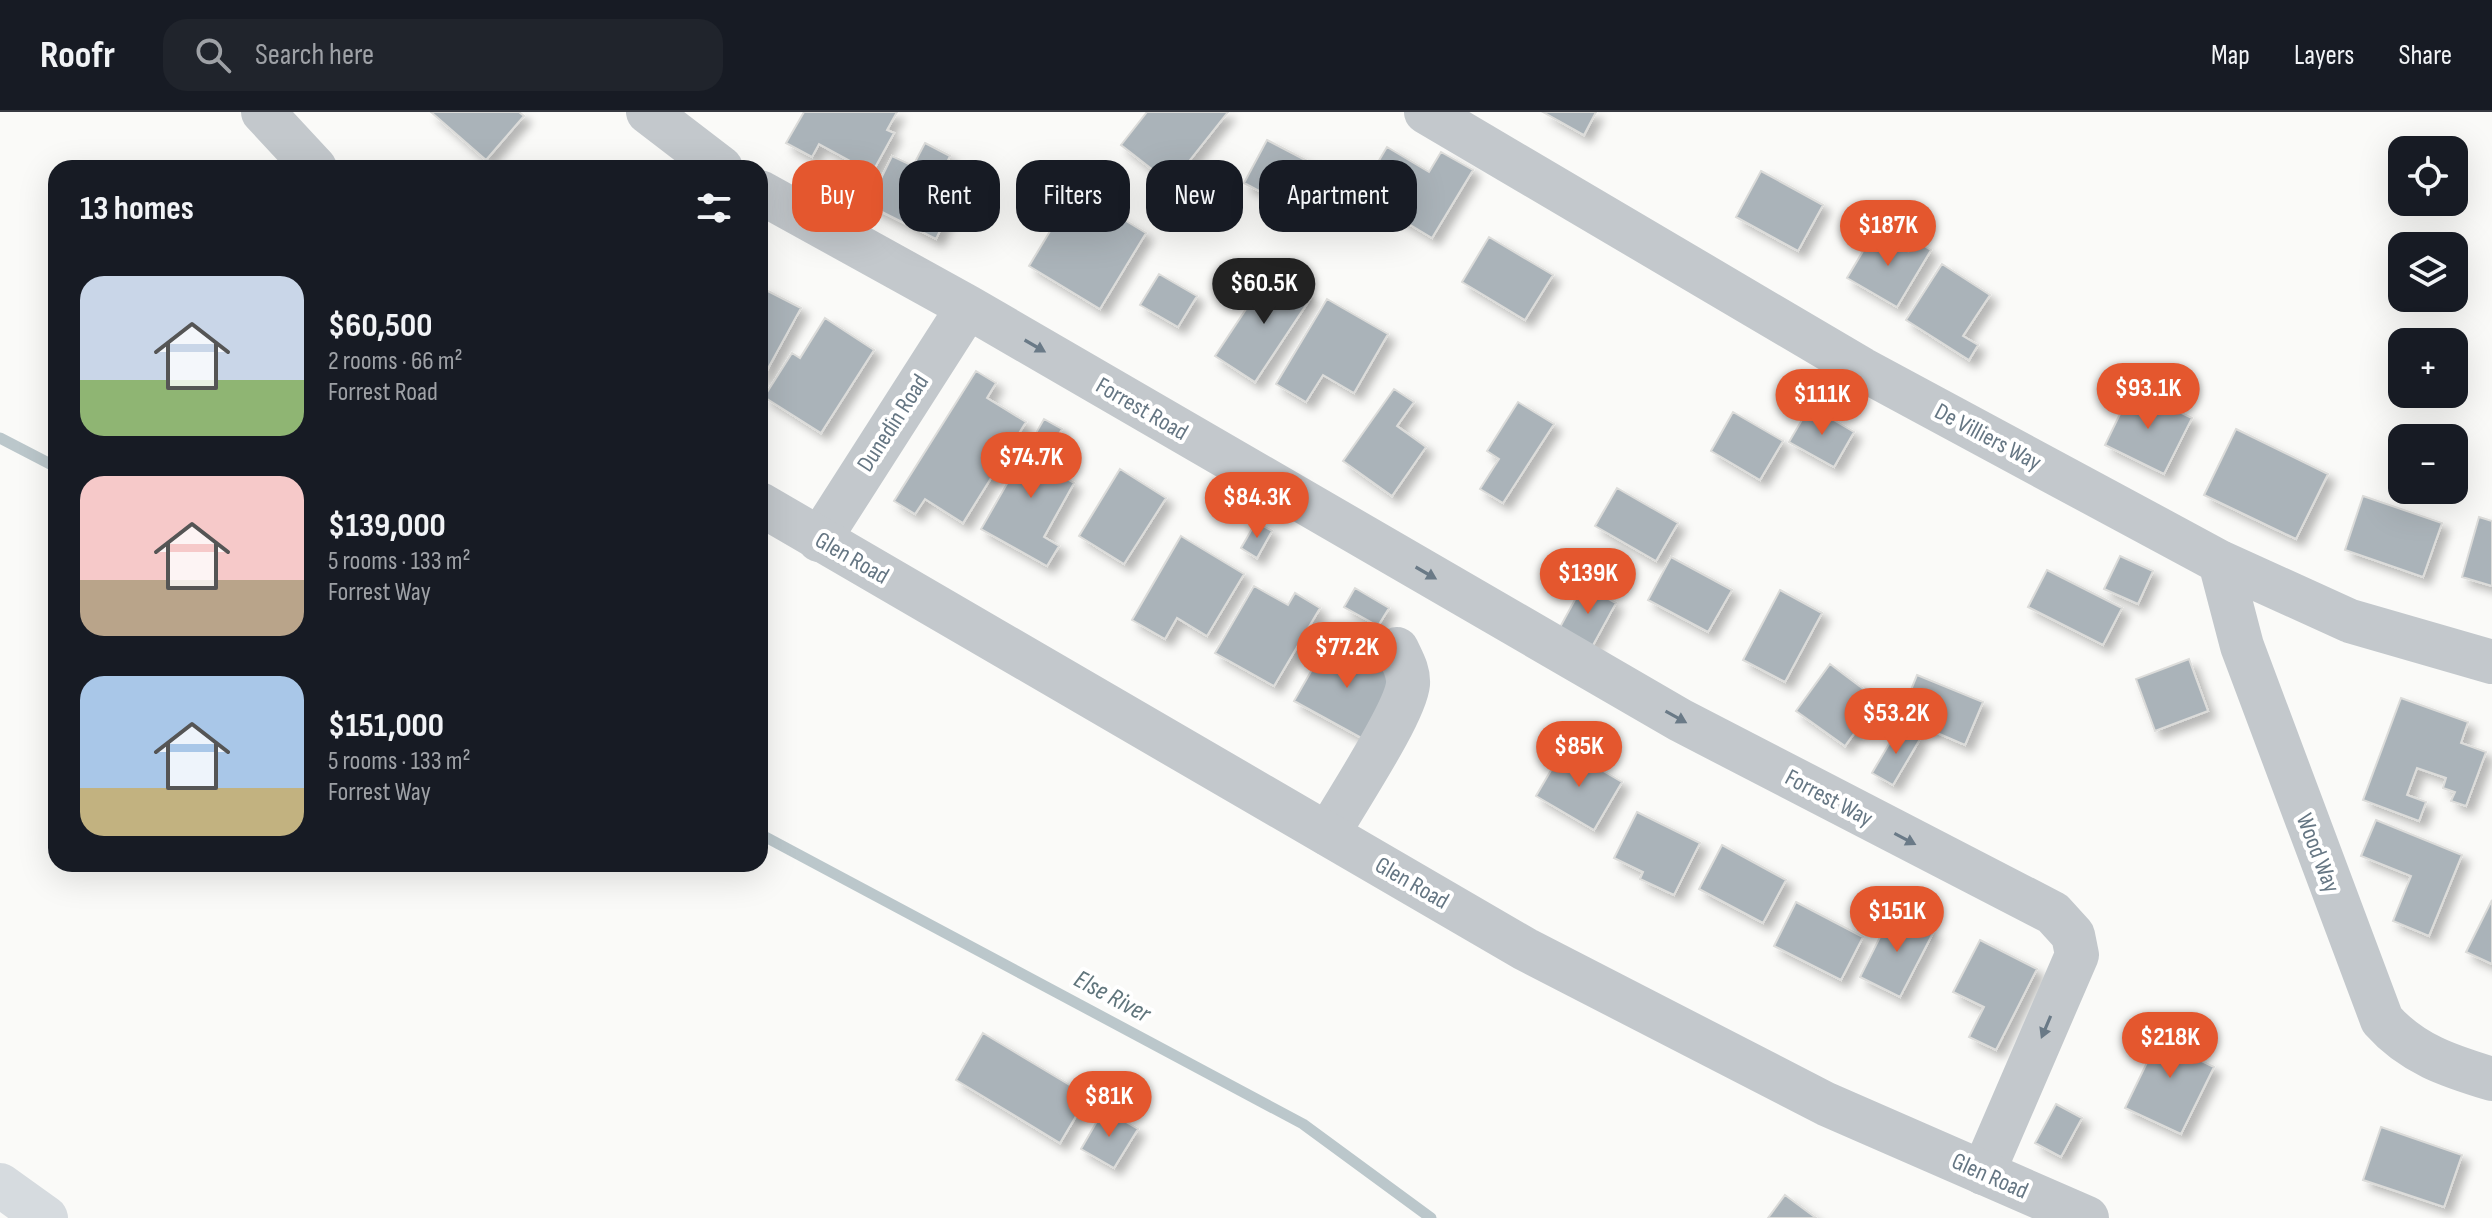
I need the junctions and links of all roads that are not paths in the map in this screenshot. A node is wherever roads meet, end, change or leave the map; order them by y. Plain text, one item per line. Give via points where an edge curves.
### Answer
1 (263, 112) edge
2 (648, 112) edge
3 (1426, 112) edge
4 (308, 160) edge
5 (711, 160) edge
6 (768, 196) edge
7 (968, 307) junction
8 (768, 509) edge
9 (1358, 535) joint
10 (819, 540) junction
11 (2220, 562) junction
12 (1397, 649) dead end
13 (2492, 662) edge
14 (1328, 834) junction
15 (2492, 1079) edge
16 (1983, 1173) junction
17 (0, 1185) edge
18 (46, 1218) edge
19 (2087, 1218) edge

1 - 4 street
2 - 5 street
3 - 11 street, De Villiers Way via 1862,369
6 - 7 street
7 -> 9 street, Forrest Road
7 - 10 street, Dunedin Road
8 - 10 street, Glen Road
9 -> 16 street, Forrest Way via 1680,720 2062,921 2073,935 2077,955
10 - 14 street, Glen Road
11 - 13 street, De Villiers Way via 2350,621
11 - 15 street, Wood Way via 2242,646 2382,1020 2400,1040 2425,1055
12 - 14 street via 1408,686
14 - 16 street, Glen Road via 1525,949 1826,1104
16 - 19 street, Glen Road
17 - 18 main road

